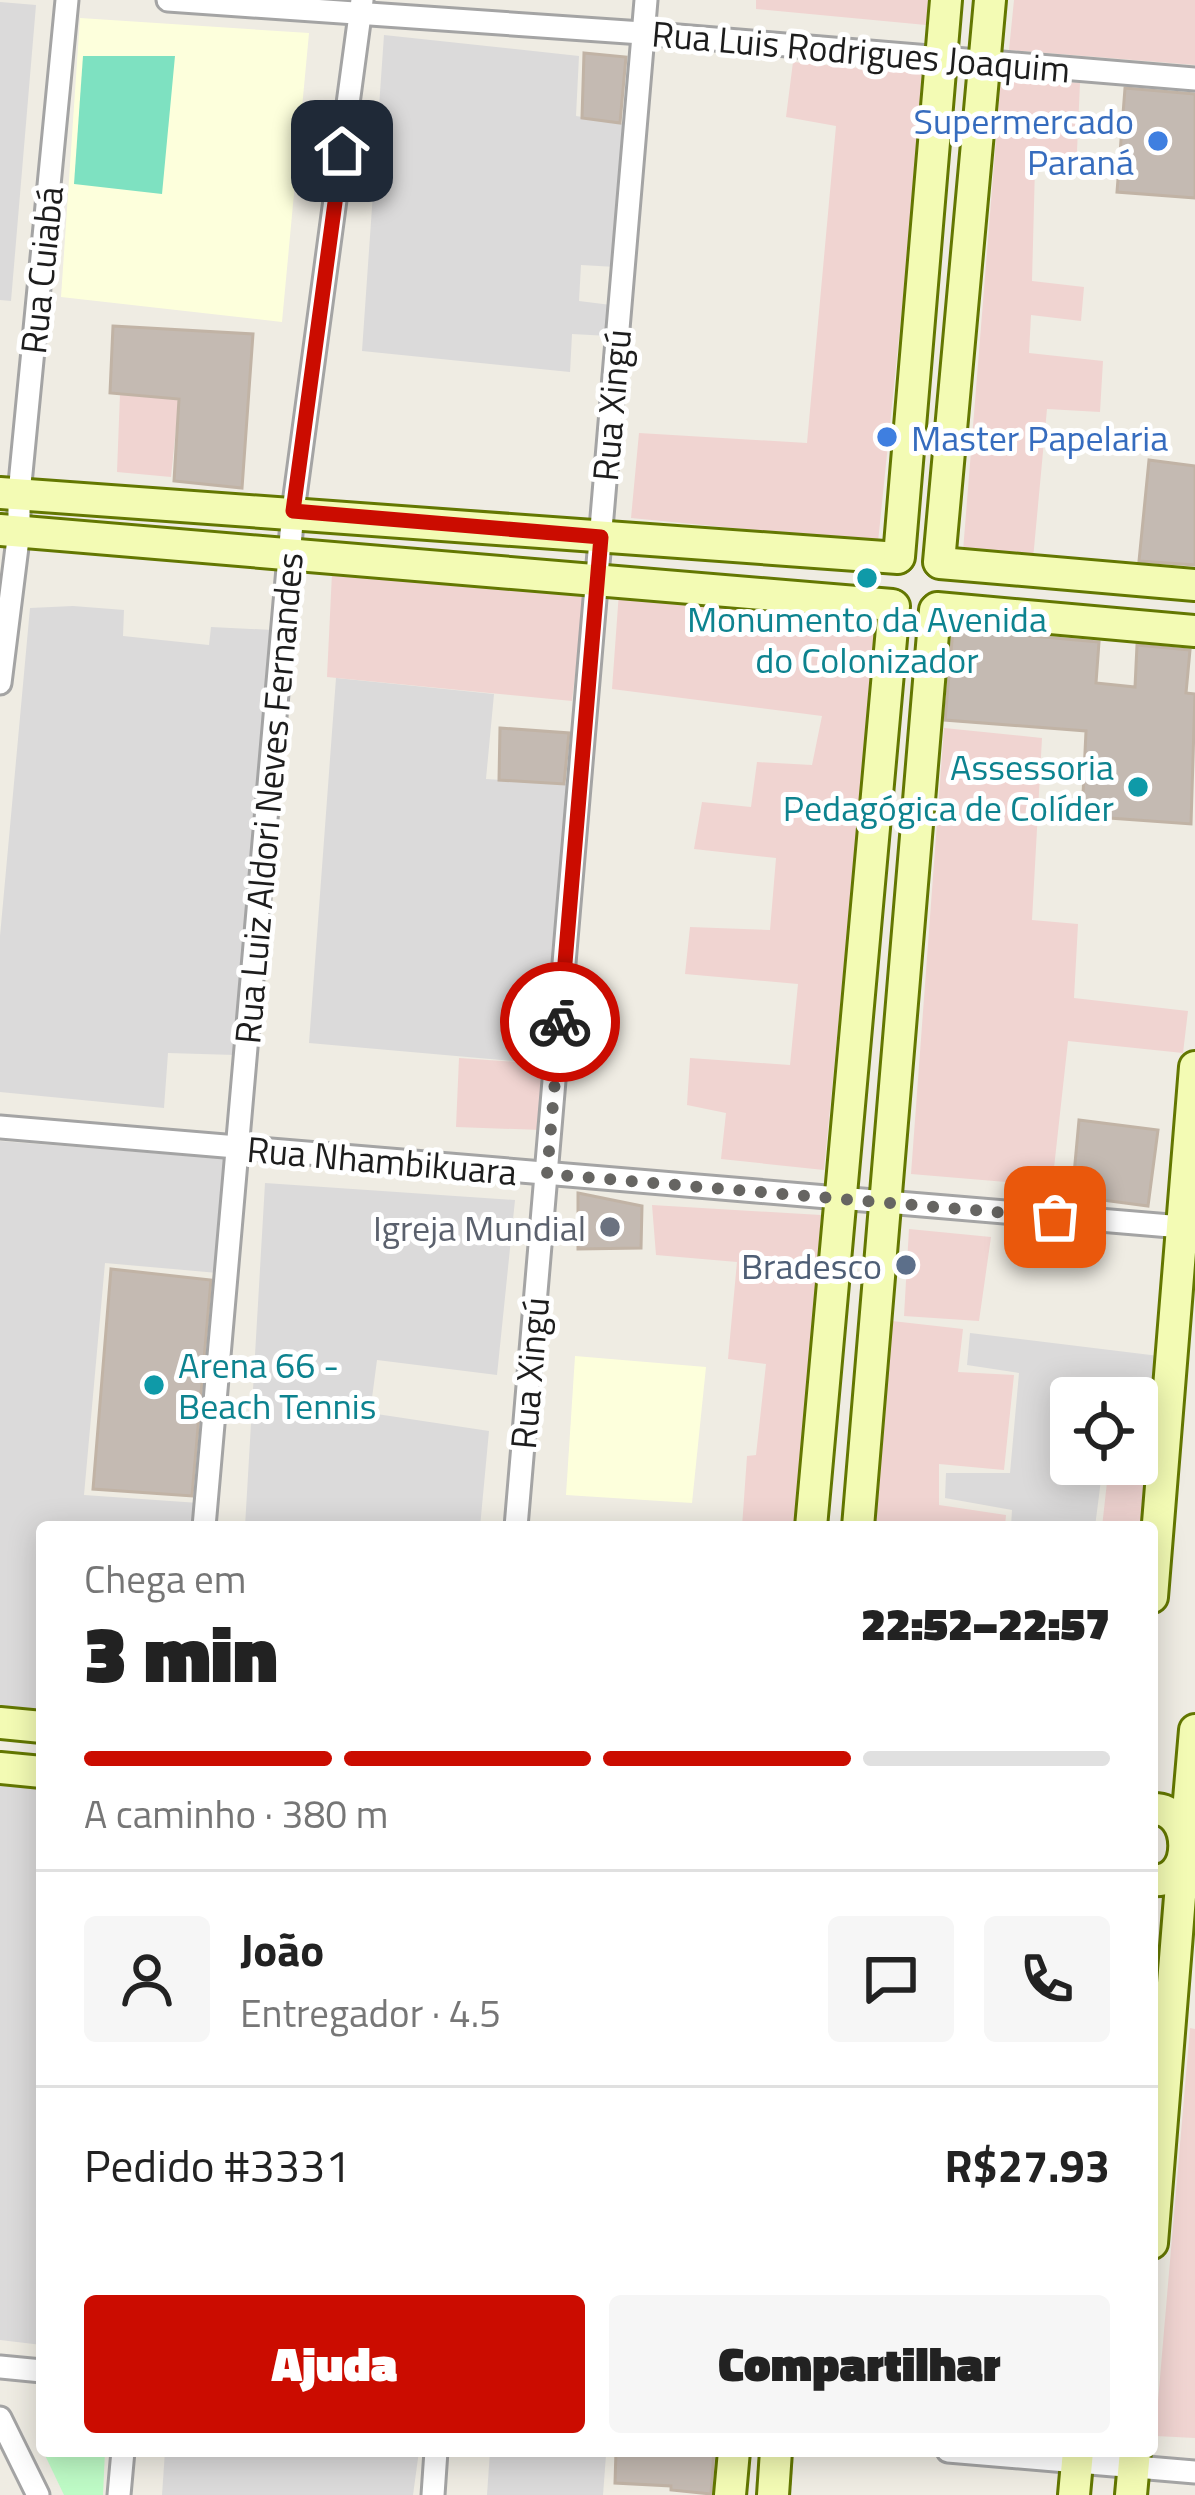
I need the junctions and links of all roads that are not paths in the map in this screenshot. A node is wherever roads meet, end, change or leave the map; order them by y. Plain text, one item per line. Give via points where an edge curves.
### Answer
1 (68, 0) edge
2 (168, 0) edge
3 (646, 0) edge
4 (946, 0) edge
5 (990, 0) edge
6 (362, 8) edge
7 (642, 33) junction
8 (941, 57) junction
9 (984, 61) junction
10 (1195, 79) edge
11 (10, 494) edge
12 (293, 511) junction
13 (9, 531) edge
14 (601, 537) junction
15 (289, 552) junction
16 (898, 558) junction
17 (940, 562) junction
18 (598, 578) junction
19 (1195, 585) edge
20 (893, 605) junction
21 (936, 609) junction
22 (1195, 632) edge
23 (0, 683) edge
24 (1195, 1067) edge
25 (0, 1127) edge
26 (237, 1148) junction
27 (547, 1174) junction
28 (841, 1199) junction
29 (887, 1203) junction
30 (1188, 1228) edge
31 (205, 1521) edge
32 (517, 1521) edge
33 (812, 1521) edge
34 (859, 1521) edge
35 (1158, 1536) edge
36 (0, 1724) edge
37 (36, 1727) edge
38 (1195, 1730) edge
39 (0, 1768) edge
40 (36, 1771) edge
41 (1158, 1809) edge
42 (1190, 1824) edge
43 (1178, 1874) edge
44 (1158, 2158) edge
45 (0, 2367) edge
46 (36, 2370) edge
47 (0, 2418) edge
48 (122, 2457) edge
49 (436, 2457) edge
50 (733, 2457) edge
51 (775, 2457) edge
52 (1078, 2457) edge
53 (1082, 2457) edge
54 (1134, 2471) edge
55 (1195, 2472) edge
56 (38, 2495) edge
57 (119, 2495) edge
58 (433, 2495) edge
59 (730, 2495) edge
60 (772, 2495) edge
61 (1074, 2495) edge

1 - 11 street, Rua Cuiabá
2 - 6 street, Rua Luis Rodrigues Joaquim
3 - 7 street, Rua Xingú
4 - 8 street
5 - 9 street
6 - 7 street, Rua Luis Rodrigues Joaquim
6 - 12 street, Rua Luiz Aldori Neves Fernandes
7 - 8 street, Rua Luis Rodrigues Joaquim
7 - 14 street, Rua Xingú
8 - 9 street, Rua Luis Rodrigues Joaquim
8 - 16 street
9 - 10 street, Rua Luis Rodrigues Joaquim
9 - 17 street
11 - 12 street
11 - 13 street, Rua Cuiabá
12 - 14 street
12 - 15 street, Rua Luiz Aldori Neves Fernandes
13 - 15 street
13 - 23 street, Rua Cuiabá
14 - 16 street
14 - 18 street, Rua Xingú
15 - 18 street
15 - 26 street, Rua Luiz Aldori Neves Fernandes
16 - 17 street via 924,553
16 - 20 street via 886,575
17 - 19 street
17 - 21 street via 948,591
18 - 20 street
18 - 27 street, Rua Xingú
20 - 21 street via 919,616
20 - 28 street
21 - 22 street
21 - 29 street
24 - 30 street
25 - 26 street, Rua Nhambikuara
26 - 27 street, Rua Nhambikuara
26 - 31 street, Rua Luiz Aldori Neves Fernandes
27 - 28 street, Rua Nhambikuara
27 - 32 street, Rua Xingú
28 - 29 street, Rua Nhambikuara
28 - 33 street
29 - 30 street, Rua Nhambikuara
29 - 34 street
30 - 35 street
36 - 37 street
38 - 42 street
39 - 40 street
41 - 42 street
42 - 43 street via 1194,1849
43 - 44 street
45 - 46 street
47 - 56 street
48 - 57 street
49 - 58 street
50 - 59 street
51 - 60 street
52 - 61 street
53 - 54 street
54 - 55 street

